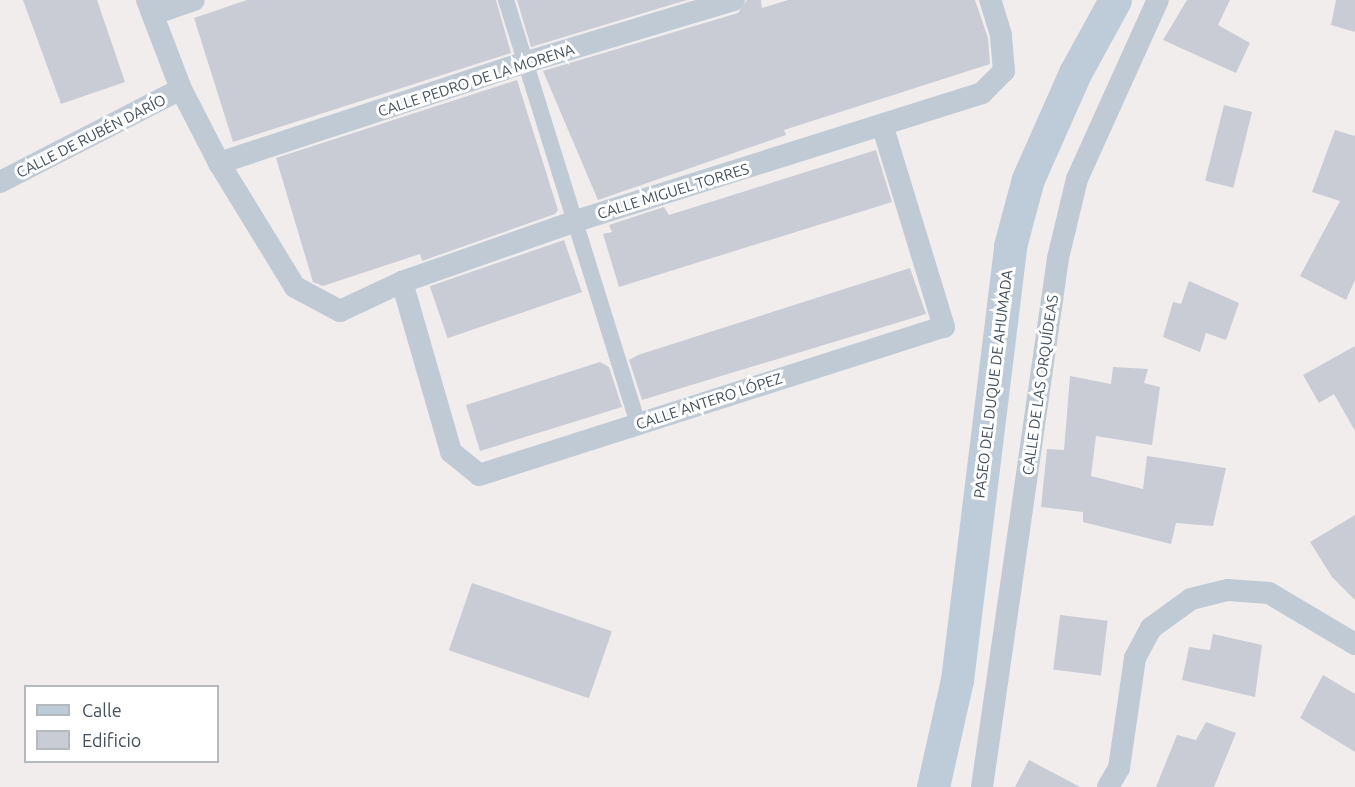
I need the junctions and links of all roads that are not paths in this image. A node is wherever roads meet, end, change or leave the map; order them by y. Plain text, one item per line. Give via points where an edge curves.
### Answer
1 (194, 0) edge
2 (506, 0) edge
3 (734, 0) edge
4 (990, 0) edge
5 (1115, 0) edge
6 (1158, 0) edge
7 (150, 7) edge
8 (527, 62) junction
9 (182, 89) junction
10 (883, 127) junction
11 (219, 164) junction
12 (0, 182) edge
13 (576, 221) junction
14 (402, 282) junction
15 (638, 424) junction
16 (1355, 644) edge
17 (933, 787) edge
18 (981, 787) edge
19 (1108, 787) edge

1 - 7 street
2 - 8 street
3 - 8 street, CALLE PEDRO DE LA MORENA
4 - 10 street, CALLE MIGUEL TORRES via 1001,35 1004,71 982,93
5 - 17 main road, PASEO DEL DUQUE DE AHUMADA via 1075,73 1028,179 1010,246 957,680
6 - 18 street, CALLE DE LAS ORQUÍDEAS via 1077,178 1058,258
7 - 9 street
8 - 11 street, CALLE PEDRO DE LA MORENA
8 - 13 street
9 - 11 street
9 - 12 street, CALLE DE RUBÉN DARÍO
10 - 13 street, CALLE MIGUEL TORRES
10 - 15 street, CALLE ANTERO LÓPEZ via 944,327
11 - 14 street, CALLE MIGUEL TORRES via 295,287 340,311
13 - 14 street, CALLE MIGUEL TORRES
13 - 15 street
14 - 15 street, CALLE ANTERO LÓPEZ via 451,452 479,475
16 - 19 street via 1269,593 1228,590 1191,599 1151,628 1135,658 1119,768

